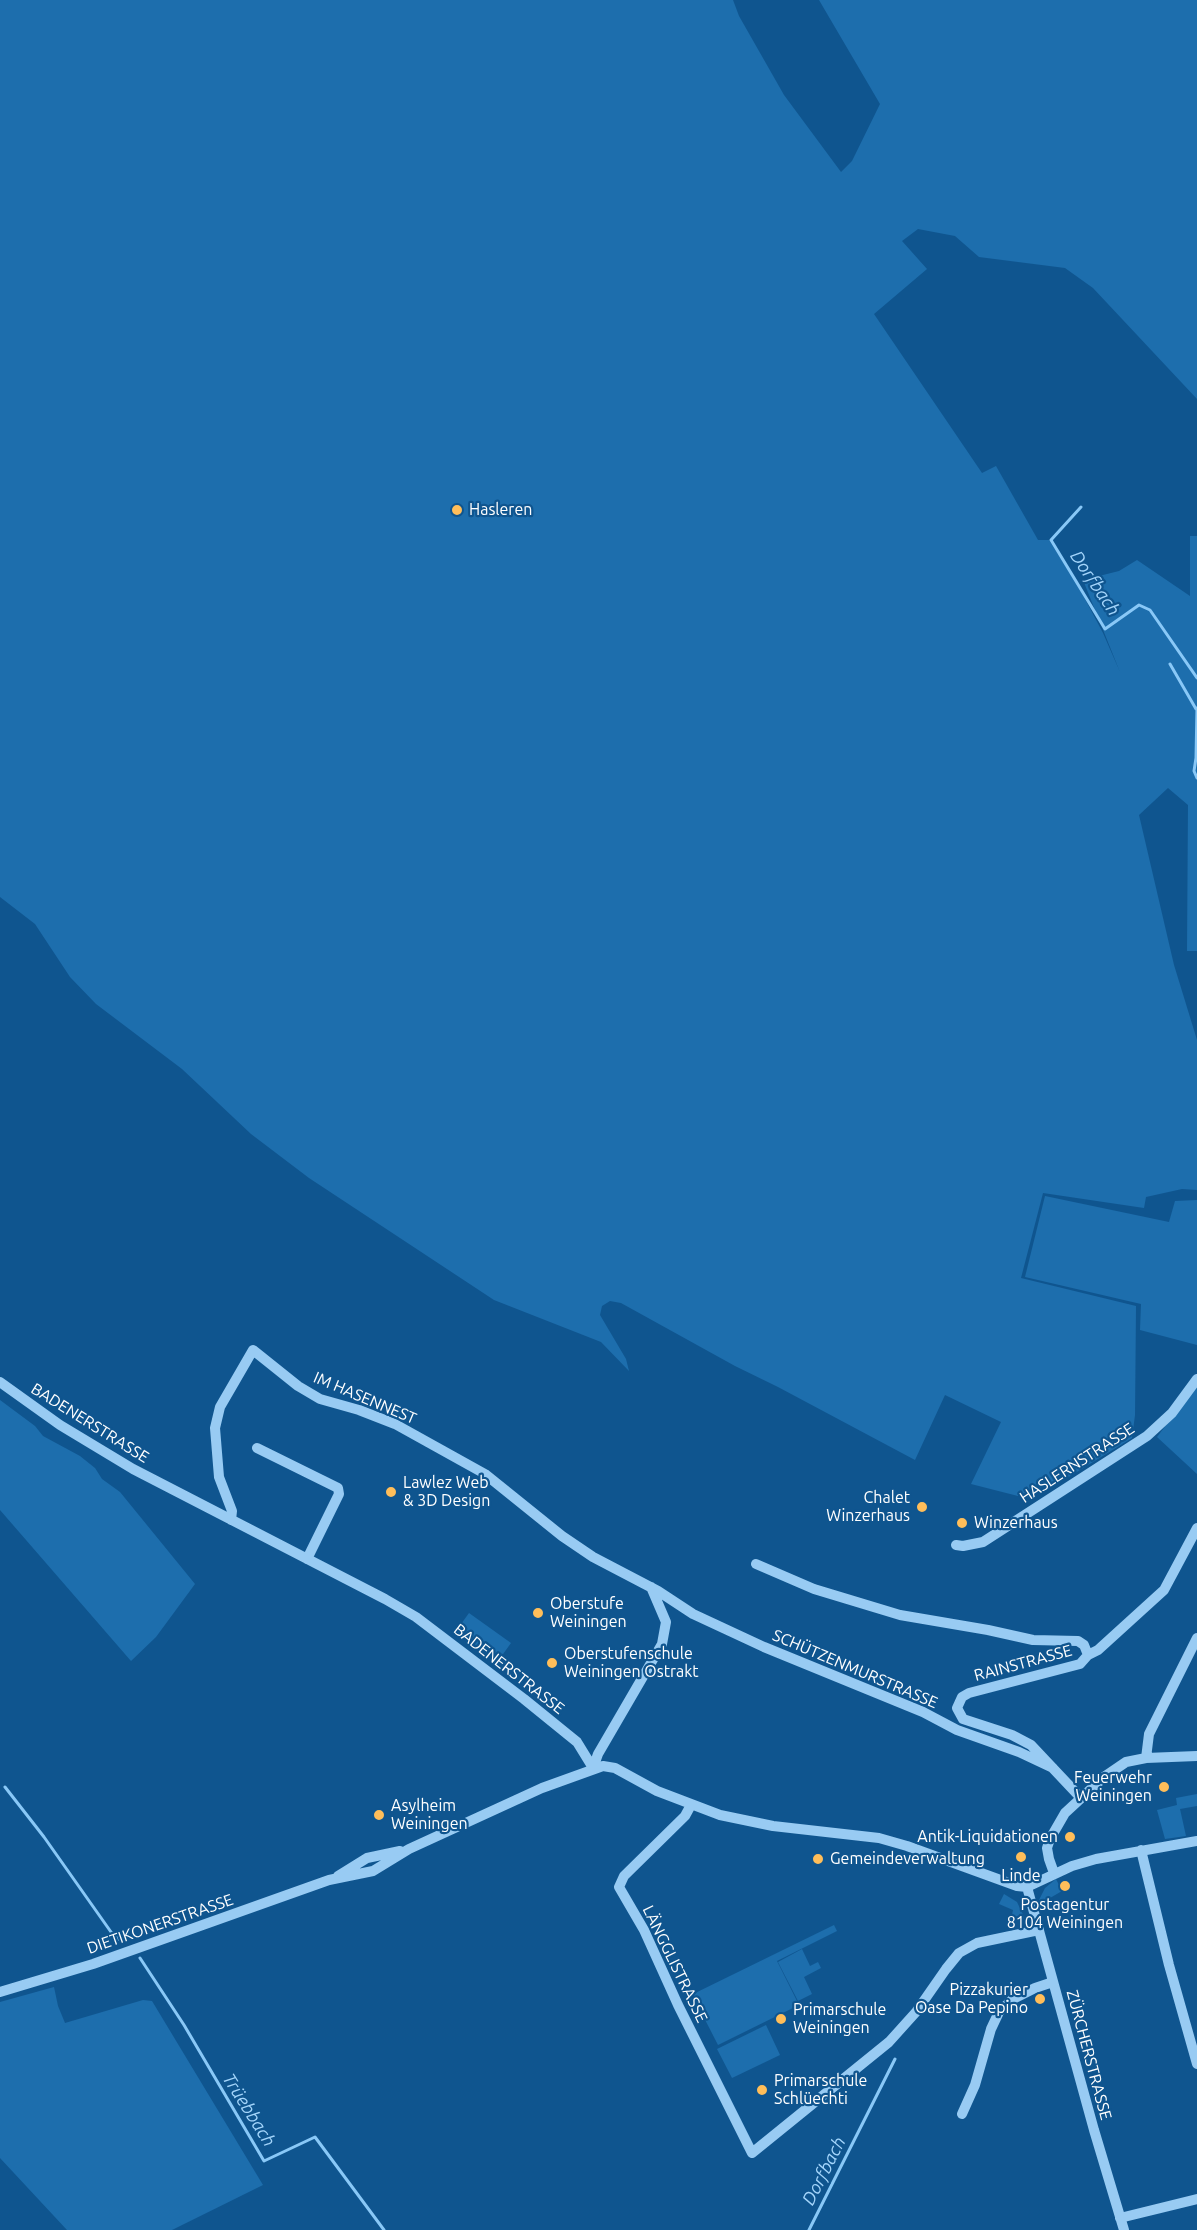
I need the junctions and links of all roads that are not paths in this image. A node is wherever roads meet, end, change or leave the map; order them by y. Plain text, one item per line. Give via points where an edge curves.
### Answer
1 (1197, 1379) edge
2 (0, 1382) edge
3 (257, 1448) dead end
4 (231, 1520) junction
5 (1197, 1528) edge
6 (956, 1545) dead end
7 (307, 1559) junction
8 (756, 1564) dead end
9 (651, 1587) junction
10 (1197, 1639) edge
11 (1088, 1655) junction
12 (1197, 1756) edge
13 (1146, 1758) junction
14 (593, 1768) junction
15 (1053, 1768) junction
16 (1080, 1797) junction
17 (691, 1805) junction
18 (1197, 1841) edge
19 (1141, 1850) junction
20 (1054, 1874) junction
21 (1027, 1887) junction
22 (1039, 1930) junction
23 (1053, 1982) junction
24 (0, 1992) edge
25 (1197, 2064) edge
26 (962, 2114) dead end
27 (1197, 2199) edge
28 (1120, 2218) junction
29 (1125, 2230) edge

1 - 6 street, HASLERNSTRASSE via 1172,1413 1146,1436 983,1542
2 - 4 street, BADENERSTRASSE via 94,1446
3 - 7 street via 338,1488 339,1494
4 - 7 street, BADENERSTRASSE
4 - 9 street, IM HASENNEST via 232,1511 219,1477 215,1428 220,1407 253,1350 320,1399 396,1424 485,1474 562,1536
5 - 11 street via 1164,1590
7 - 14 street, BADENERSTRASSE via 436,1630 576,1742
8 - 11 street, RAINSTRASSE via 814,1589 900,1615 1033,1640 1078,1641
9 - 14 street via 666,1622 662,1644
9 - 15 street, SCHÜTZENMURSTRASSE via 717,1626
10 - 13 street via 1149,1734
11 - 15 street, RAINSTRASSE via 1084,1662 1069,1668 969,1693 958,1701 963,1719 1022,1738
12 - 13 street
13 - 16 street via 1126,1762
14 - 17 street via 615,1767
14 - 24 street, DIETIKONERSTRASSE via 542,1788 373,1870 329,1880 93,1964
15 - 16 street, RAINSTRASSE
16 - 20 street via 1050,1839 1047,1848
17 - 21 street via 762,1825 879,1838
17 - 22 street, LÄNGGLISTRASSE via 685,1816 624,1876 619,1887 644,1930 752,2153 889,2043 959,1953 977,1943
18 - 19 street
19 - 20 street via 1088,1861
19 - 25 street
20 - 21 street
21 - 22 street, ZÜRCHERSTRASSE
22 - 23 street, ZÜRCHERSTRASSE
23 - 26 street via 1013,1999 999,2012
23 - 28 street, ZÜRCHERSTRASSE
27 - 28 street
28 - 29 street, ZÜRCHERSTRASSE

